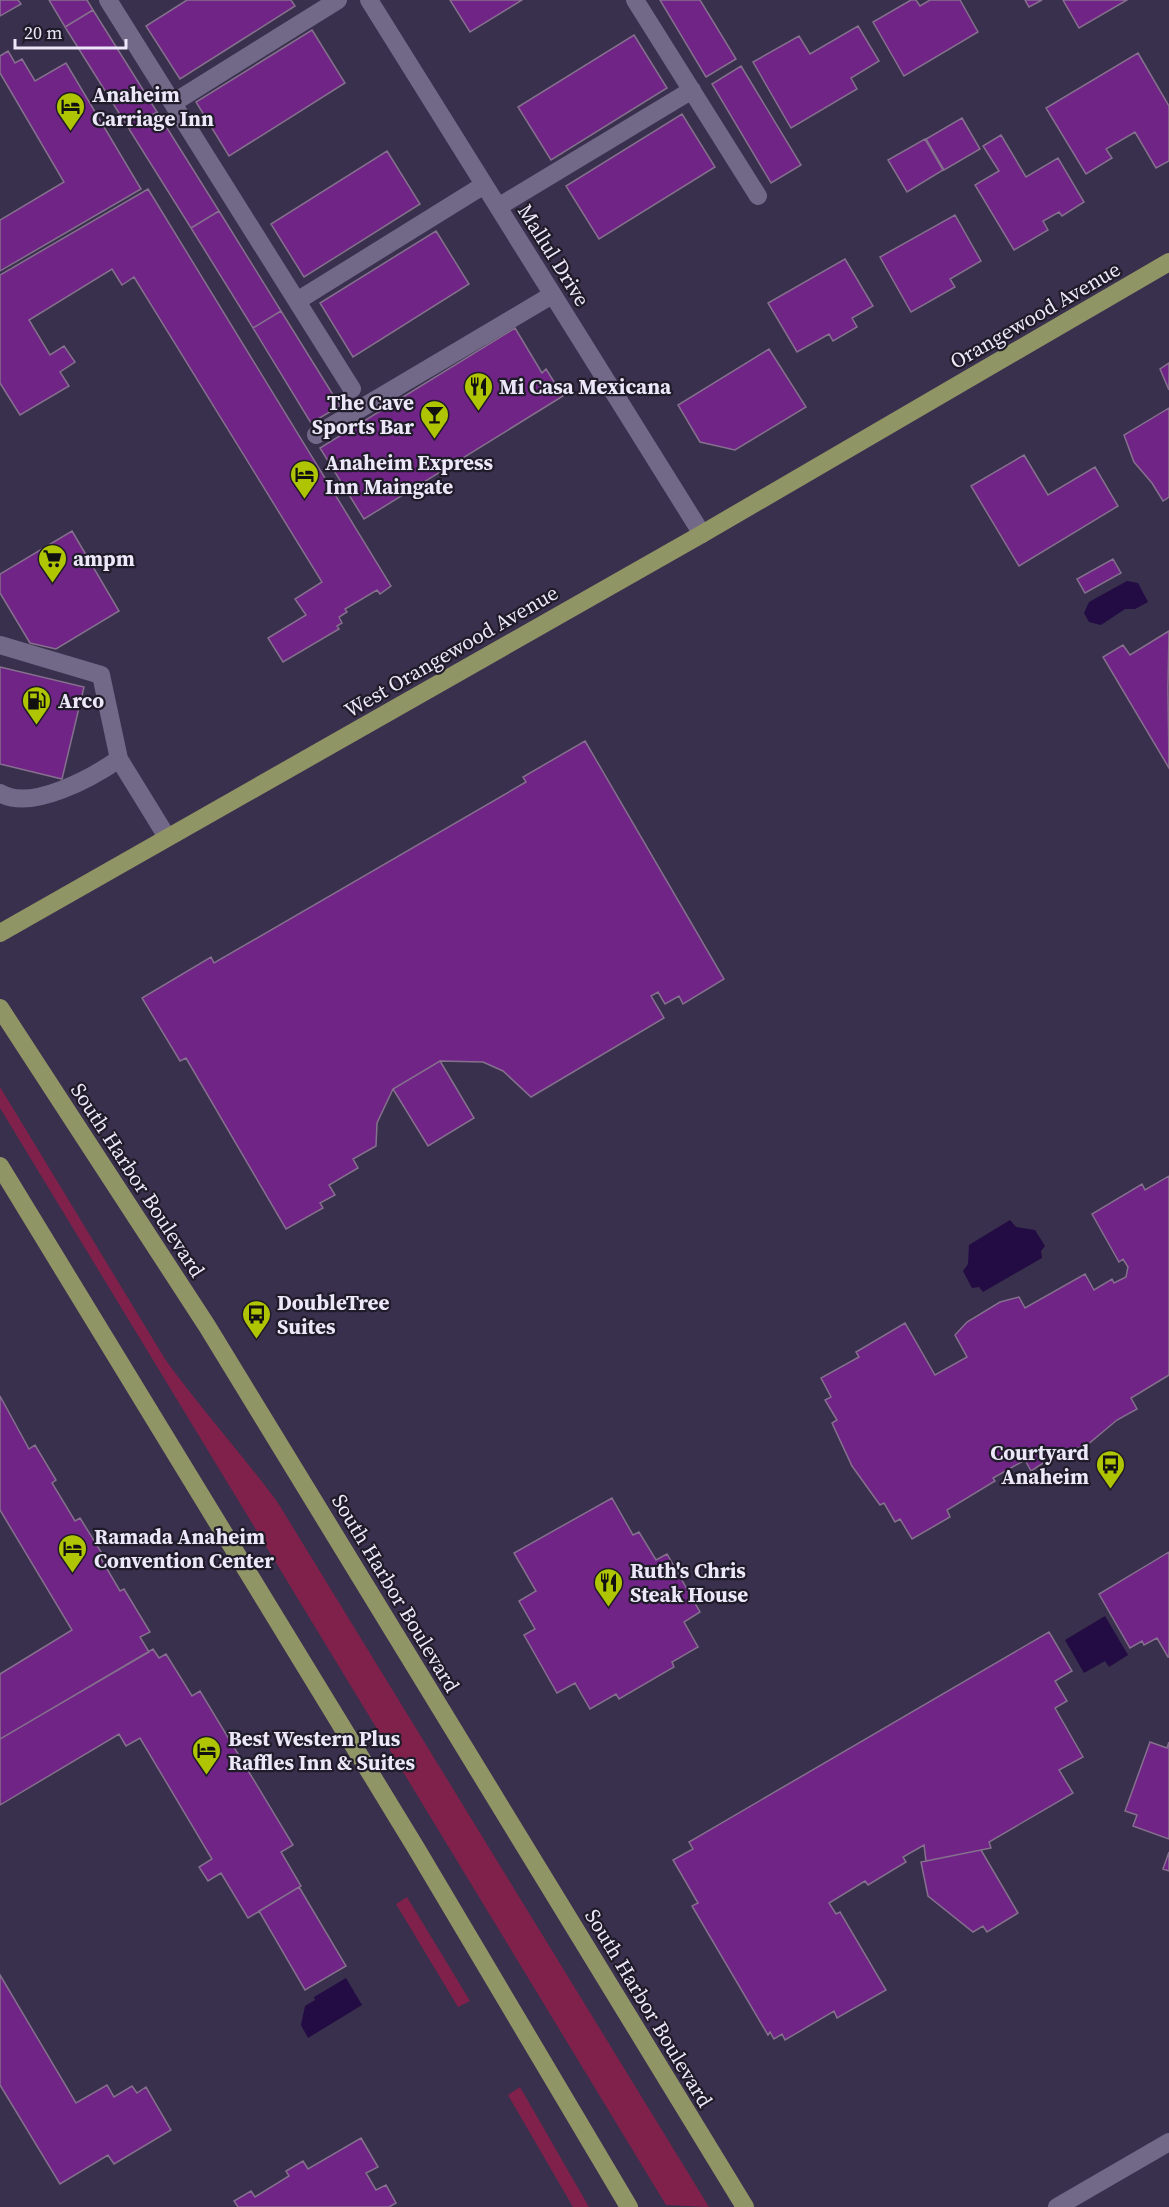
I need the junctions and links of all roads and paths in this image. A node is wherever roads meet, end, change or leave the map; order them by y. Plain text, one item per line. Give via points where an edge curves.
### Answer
1 (108, 0) edge
2 (338, 0) edge
3 (370, 0) edge
4 (635, 0) edge
5 (692, 90) junction
6 (173, 103) junction
7 (484, 185) junction
8 (758, 196) dead end
9 (498, 207) junction
10 (1169, 262) edge
11 (552, 295) junction
12 (297, 301) junction
13 (352, 389) dead end
14 (923, 406) joint
15 (316, 435) dead end
16 (702, 534) junction
17 (0, 645) edge
18 (119, 759) junction
19 (0, 793) edge
20 (167, 837) junction
21 (0, 933) edge
22 (0, 1008) edge
23 (0, 1166) edge
24 (1169, 2142) edge
25 (629, 2207) edge
26 (745, 2207) edge
27 (1057, 2207) edge

1 - 6 street
2 - 6 street
3 - 7 street, Mallul Drive
4 - 5 street
5 - 8 street
5 - 9 street
6 - 12 street
7 - 9 street, Mallul Drive
7 - 12 street
9 - 11 street, Mallul Drive
10 - 14 main road, Orangewood Avenue
11 - 15 street
11 - 16 street, Mallul Drive
12 - 13 street
14 - 16 main road, West Orangewood Avenue
16 - 20 main road, West Orangewood Avenue
17 - 18 street via 101,675
18 - 19 street via 47,796 8,798
18 - 20 street
20 - 21 main road, West Orangewood Avenue
22 - 26 main road, South Harbor Boulevard via 207,1326
23 - 25 main road
24 - 27 street

